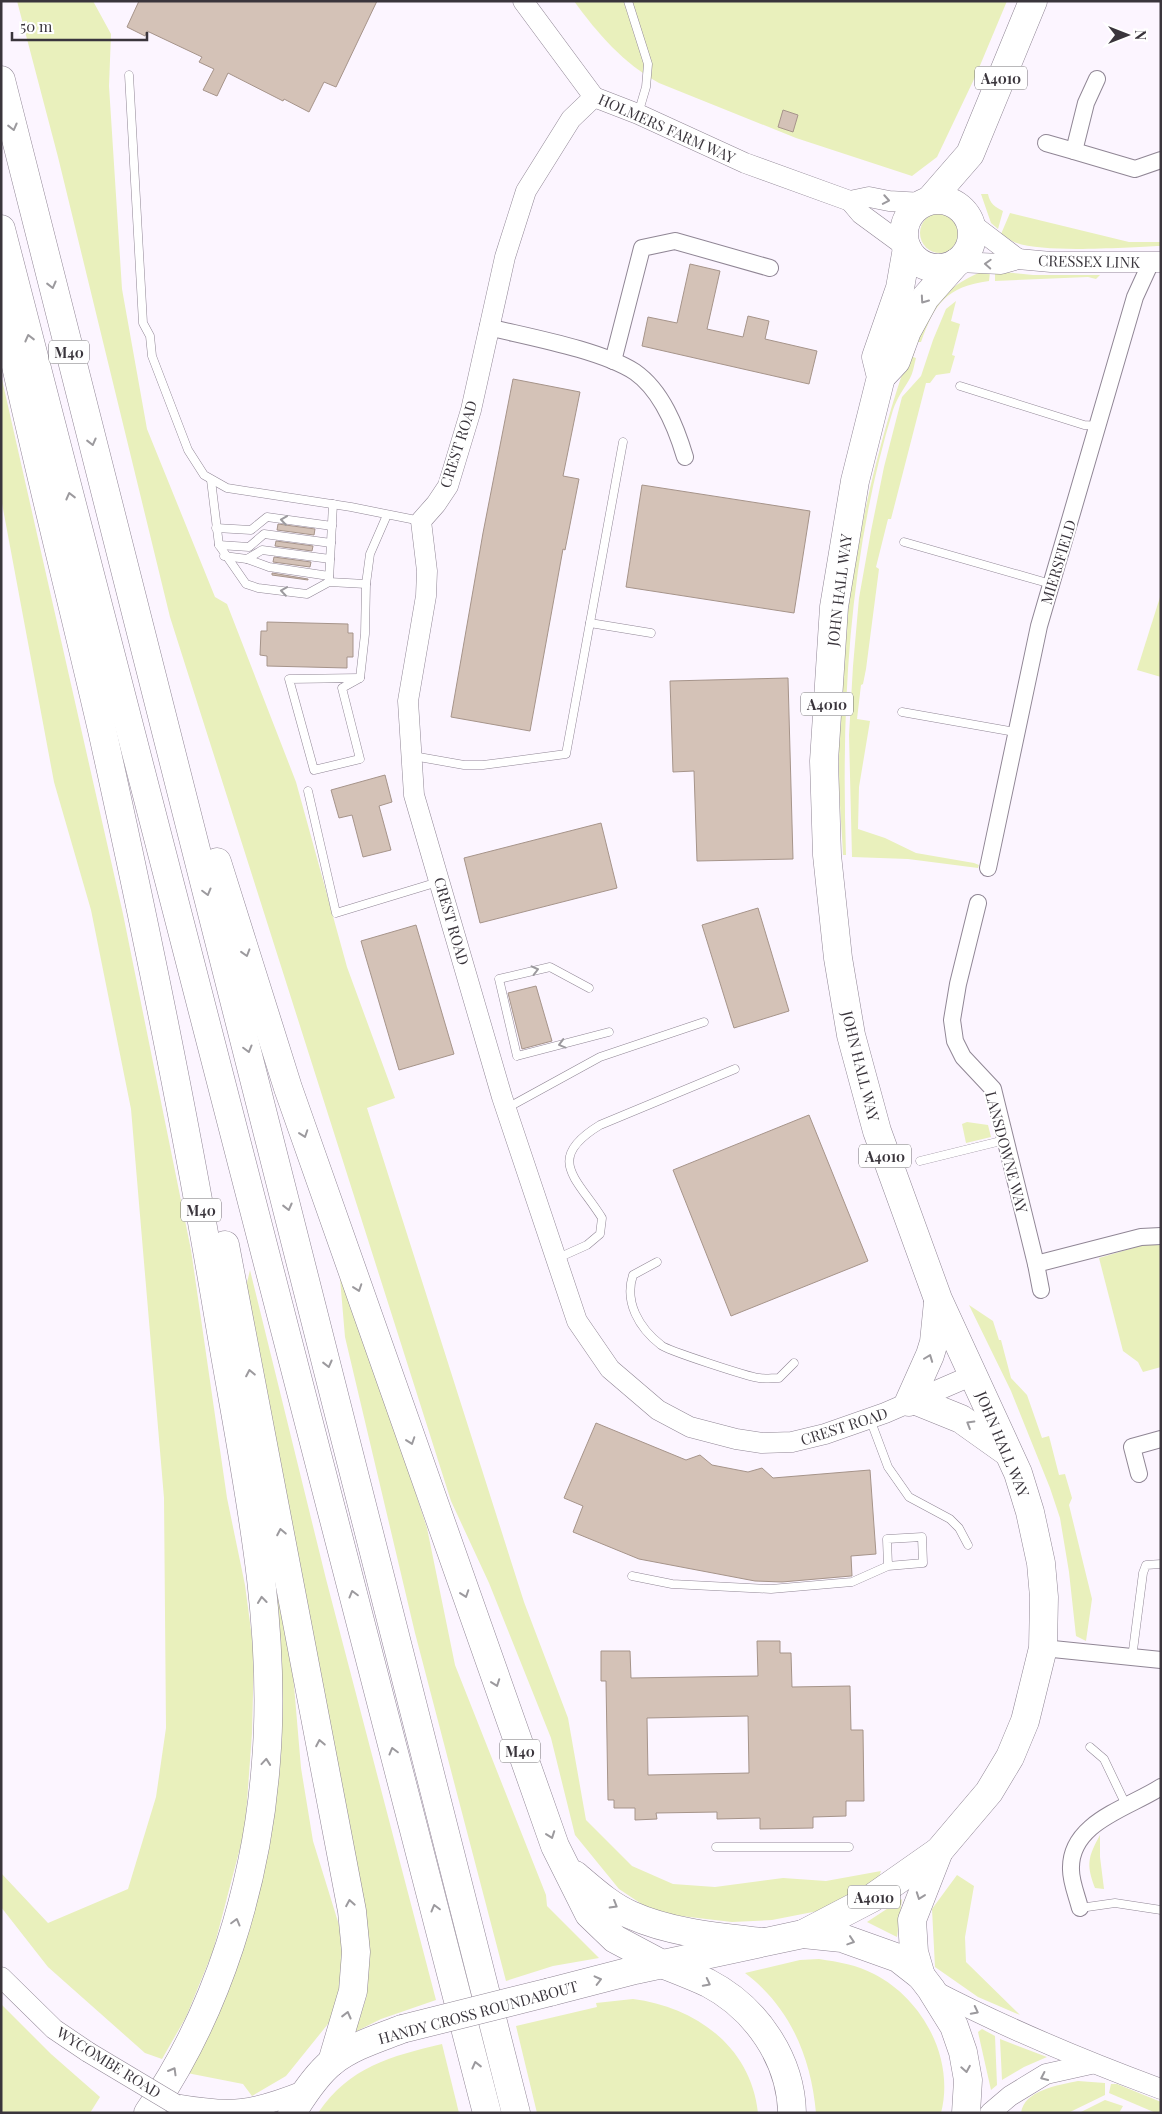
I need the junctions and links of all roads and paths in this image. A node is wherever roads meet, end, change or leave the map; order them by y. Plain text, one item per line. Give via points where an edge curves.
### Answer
1 (523, 1) edge
2 (628, 1) edge
3 (1033, 1) edge
4 (129, 75) dead end
5 (1097, 79) dead end
6 (1, 80) edge
7 (594, 96) junction
8 (638, 114) junction
9 (1046, 142) dead end
10 (1074, 151) junction
11 (970, 154) junction
12 (1161, 160) edge
13 (850, 201) junction
14 (927, 202) junction
15 (971, 223) junction
16 (1, 230) edge
17 (907, 247) junction
18 (1018, 259) junction
19 (1156, 262) edge
20 (957, 263) junction
21 (770, 268) dead end
22 (1, 300) edge
23 (488, 327) junction
24 (613, 361) junction
25 (881, 377) junction
26 (960, 386) dead end
27 (1098, 426) junction
28 (622, 442) dead end
29 (685, 457) dead end
30 (211, 480) junction
31 (333, 504) junction
32 (387, 515) junction
33 (421, 521) junction
34 (332, 526) junction
35 (216, 528) junction
36 (904, 542) dead end
37 (82, 543) junction
38 (331, 543) junction
39 (219, 545) junction
40 (224, 556) junction
41 (247, 559) junction
42 (330, 559) junction
43 (329, 579) junction
44 (366, 584) junction
45 (1051, 584) junction
46 (590, 623) junction
47 (138, 624) junction
48 (651, 633) dead end
49 (360, 678) junction
50 (902, 712) dead end
51 (1014, 732) junction
52 (412, 756) junction
53 (308, 791) dead end
54 (988, 868) dead end
55 (440, 881) junction
56 (978, 904) dead end
57 (589, 988) dead end
58 (704, 1022) dead end
59 (609, 1032) dead end
60 (735, 1069) dead end
61 (506, 1109) junction
62 (1005, 1140) junction
63 (920, 1161) dead end
64 (1161, 1236) edge
65 (556, 1259) junction
66 (657, 1262) dead end
67 (1036, 1264) junction
68 (1041, 1290) dead end
69 (938, 1299) junction
70 (794, 1363) dead end
71 (973, 1375) junction
72 (911, 1401) junction
73 (870, 1419) junction
74 (1161, 1439) edge
75 (1009, 1454) junction
76 (1139, 1474) dead end
77 (968, 1545) dead end
78 (1161, 1564) edge
79 (888, 1566) junction
80 (632, 1576) dead end
81 (1043, 1648) junction
82 (1132, 1658) junction
83 (1161, 1660) edge
84 (1090, 1748) dead end
85 (1161, 1787) edge
86 (1126, 1805) junction
87 (716, 1847) dead end
88 (848, 1847) dead end
89 (939, 1851) junction
90 (562, 1864) junction
91 (1080, 1908) joint
92 (1161, 1910) edge
93 (803, 1934) junction
94 (762, 1942) junction
95 (662, 1964) junction
96 (1, 1977) edge
97 (926, 1982) junction
98 (332, 2062) junction
99 (1091, 2064) junction
100 (1161, 2089) edge
101 (306, 2090) junction
102 (180, 2108) edge
103 (148, 2113) edge
104 (292, 2113) edge
105 (488, 2113) edge
106 (516, 2113) edge
107 (792, 2113) edge
108 (966, 2113) edge
109 (990, 2113) edge

1 - 7 street, HOLMERS FARM WAY
2 - 8 lane via 648,64 646,87
3 - 11 highway, A4010
4 - 30 lane via 143,323 150,336 152,356 188,450 196,465
5 - 10 street via 1086,102
6 -> 47 highway, M40
7 - 8 street, HOLMERS FARM WAY
7 - 23 street, CREST ROAD via 571,119 526,191
8 - 13 street, HOLMERS FARM WAY via 745,163
9 - 10 street
10 - 12 street via 1135,169
11 - 14 highway, A4010
11 - 15 highway, A4010
13 -> 14 street, HOLMERS FARM WAY via 869,196
13 - 17 street, HOLMERS FARM WAY via 860,214
14 - 15 highway via 940,199 959,206
14 - 17 highway, A4010 via 908,217 905,226
15 - 18 street, CRESSEX LINK
15 - 20 highway, A4010 via 971,245
37 -> 16 highway, M40
17 - 20 highway via 913,258 934,268 946,268
17 - 25 highway, JOHN HALL WAY / A4010 via 900,288 876,357
18 - 19 street, CRESSEX LINK
18 -> 20 street, CRESSEX LINK via 1001,264
19 - 27 street, MIERSFIELD via 1135,297
20 -> 25 highway, JOHN HALL WAY / A4010 via 925,298 907,330 896,361
21 - 24 street via 675,241 642,248
103 -> 22 highway, M40 via 191,2038 226,1959 252,1859 266,1763 269,1666 250,1502 195,1177 102,733
23 - 24 street
23 - 33 street, CREST ROAD via 471,410 448,486
24 - 29 street via 635,372 647,383 668,411
25 - 69 highway, JOHN HALL WAY / A4010 via 855,481 834,606 824,762 827,855 838,958 851,1035 877,1131
26 - 27 lane
27 - 45 street, MIERSFIELD
28 - 46 lane
30 - 31 lane via 227,488
30 - 35 lane
31 - 32 lane
31 - 34 lane
32 - 33 lane
32 - 44 lane via 370,554
33 - 52 street, CREST ROAD via 427,571 426,596 408,701
34 -> 35 lane via 266,517 251,530
34 - 38 lane
35 - 39 lane
36 - 45 lane
98 -> 37 highway, M40 via 353,1991 356,1952 352,1911 211,1173 101,665
105 -> 37 highway, M40
38 - 39 lane via 264,534 249,547
38 - 42 lane
39 - 40 lane
40 - 41 lane
43 -> 40 lane via 307,594 258,588 246,584
41 - 42 lane via 262,550
41 - 43 lane via 269,567
42 - 43 lane
43 - 44 lane
44 - 49 lane
45 - 51 street, MIERSFIELD
46 - 48 lane
46 - 52 lane via 566,754 483,765
47 -> 90 highway, M40 via 196,792 288,1088
47 -> 106 highway, M40
49 - 49 lane via 342,688 360,759 314,770 289,679
50 - 51 lane
51 - 54 street, MIERSFIELD
52 - 55 street, CREST ROAD via 414,795
53 - 55 lane via 336,913
55 - 61 street, CREST ROAD
56 - 62 street, LANSDOWNE WAY via 952,1020 955,1041 963,1057 993,1089
59 -> 57 lane via 516,1056 499,979 550,967
58 - 61 lane via 600,1058
60 - 65 lane via 600,1125 572,1148 568,1161 574,1180 602,1218 600,1234 587,1245
61 - 65 street, CREST ROAD
62 - 63 lane
62 - 67 street, LANSDOWNE WAY
64 - 67 street
65 - 73 street, CREST ROAD via 577,1321 610,1369 658,1410 690,1427 753,1442 792,1442
66 - 70 lane via 633,1275 629,1287 637,1317 662,1347 759,1378 779,1378
67 - 68 street, LANSDOWNE WAY
69 - 71 highway, JOHN HALL WAY / A4010
72 -> 69 highway via 934,1342
71 - 72 street, CREST ROAD
71 - 75 highway, JOHN HALL WAY / A4010
72 - 73 street, CREST ROAD
75 -> 72 highway via 961,1418
73 - 77 lane via 888,1467 909,1497 950,1519
74 - 76 street via 1132,1447
75 - 81 highway, JOHN HALL WAY / A4010 via 1030,1512 1041,1563
78 - 82 lane via 1146,1565 1143,1573
79 - 79 lane via 923,1563 922,1537 887,1538
79 - 80 lane via 852,1582 771,1589 672,1584
81 - 82 street
81 - 89 highway, JOHN HALL WAY / A4010 via 1025,1721 1010,1757 989,1792
82 - 83 street
84 - 86 lane via 1104,1759
85 - 86 street
86 - 91 street via 1078,1839 1071,1869
87 - 88 lane
89 - 93 highway, JOHN HALL WAY / A4010 via 872,1898
89 -> 97 highway, JOHN HALL WAY / A4010 via 912,1920 914,1952
90 -> 94 highway via 605,1900 631,1916 693,1932
90 - 95 highway, M40 via 589,1914 610,1936
91 - 92 lane via 1115,1903
93 - 94 highway, HANDY CROSS ROUNDABOUT
93 -> 97 highway, HANDY CROSS ROUNDABOUT via 842,1938 898,1958
94 - 95 highway, HANDY CROSS ROUNDABOUT
98 -> 95 highway, HANDY CROSS ROUNDABOUT, bridge via 367,2042 402,2029
95 -> 107 highway via 709,1984 739,2004 758,2024 780,2060 788,2081
96 - 102 street, WYCOMBE ROAD, bridge via 54,2028
97 -> 99 street via 997,2023
97 -> 108 highway, HANDY CROSS ROUNDABOUT via 954,2026 963,2052 968,2080
98 - 101 highway, HANDY CROSS ROUNDABOUT
99 - 100 street
99 -> 109 street via 1046,2074 1010,2096
101 - 102 street, WYCOMBE ROAD via 244,2111
101 - 104 highway, HANDY CROSS ROUNDABOUT

